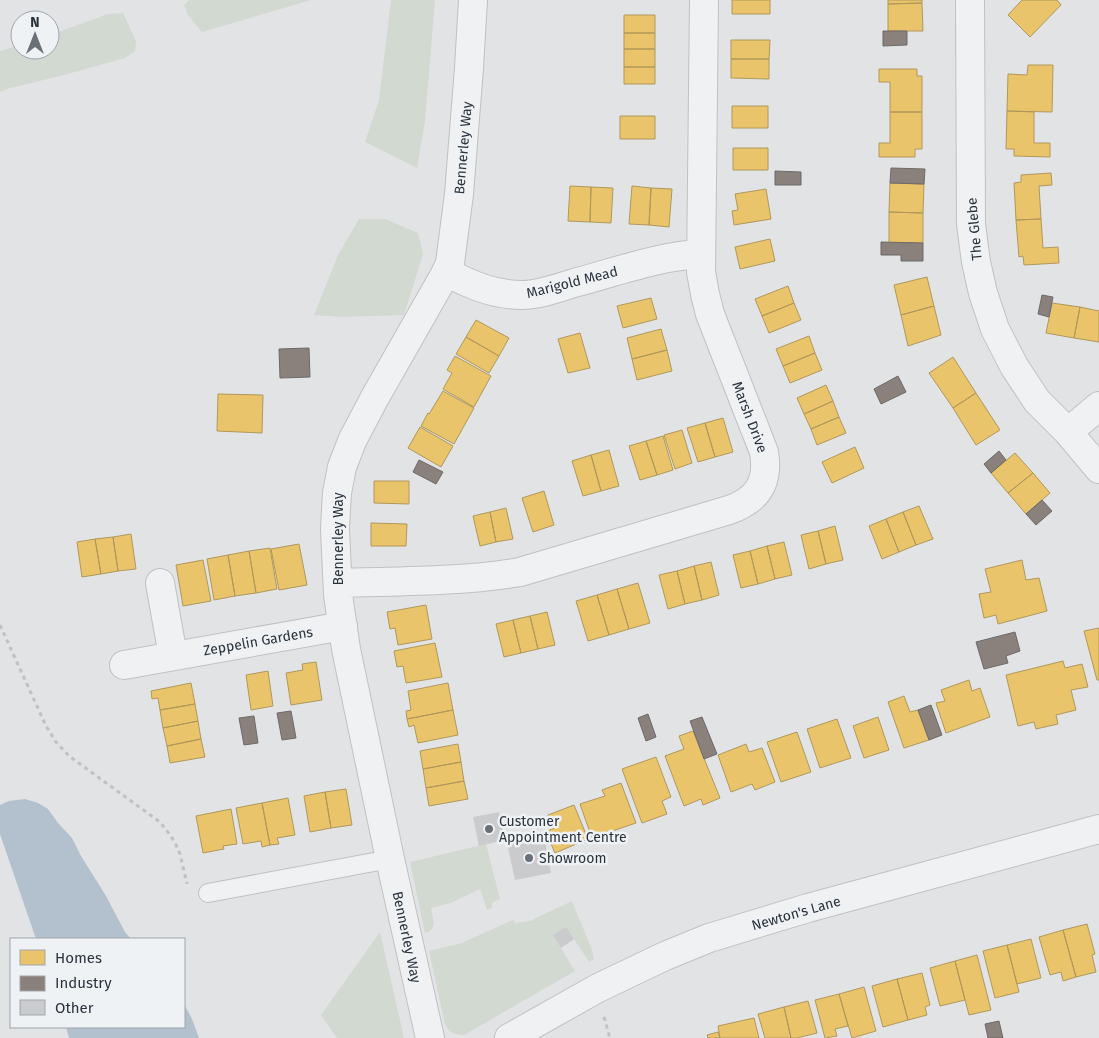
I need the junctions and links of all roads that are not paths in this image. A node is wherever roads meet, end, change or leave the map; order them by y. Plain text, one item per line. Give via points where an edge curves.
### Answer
1 (473, 0) edge
2 (704, 0) edge
3 (970, 0) edge
4 (701, 254) junction
5 (446, 272) junction
6 (1099, 406) edge
7 (1068, 432) junction
8 (1099, 469) edge
9 (160, 583) dead end
10 (338, 583) junction
11 (343, 626) junction
12 (173, 656) junction
13 (124, 665) dead end
14 (1099, 829) edge
15 (390, 858) junction
16 (208, 893) dead end
17 (430, 1038) edge
18 (509, 1038) edge

1 - 5 street, Bennerley Way via 459,194
2 - 4 street, Marsh Drive
3 - 7 street, The Glebe via 971,224 983,293 995,328 1014,366 1037,401
4 - 5 street, Marigold Mead via 667,258 523,295 489,291
4 - 10 street, Marsh Drive via 702,282 710,314 764,452 764,481 748,502 721,513 520,572 456,580
5 - 10 street, Bennerley Way via 374,399 342,467 336,509
6 - 7 street
7 - 8 street, The Glebe
9 - 12 street
10 - 11 street, Bennerley Way
11 - 12 street, Zeppelin Gardens
11 - 15 street, Bennerley Way
12 - 13 street, Zeppelin Gardens
14 - 18 street, Newton's Lane via 709,938 598,988
15 - 16 lane
15 - 17 street, Bennerley Way

